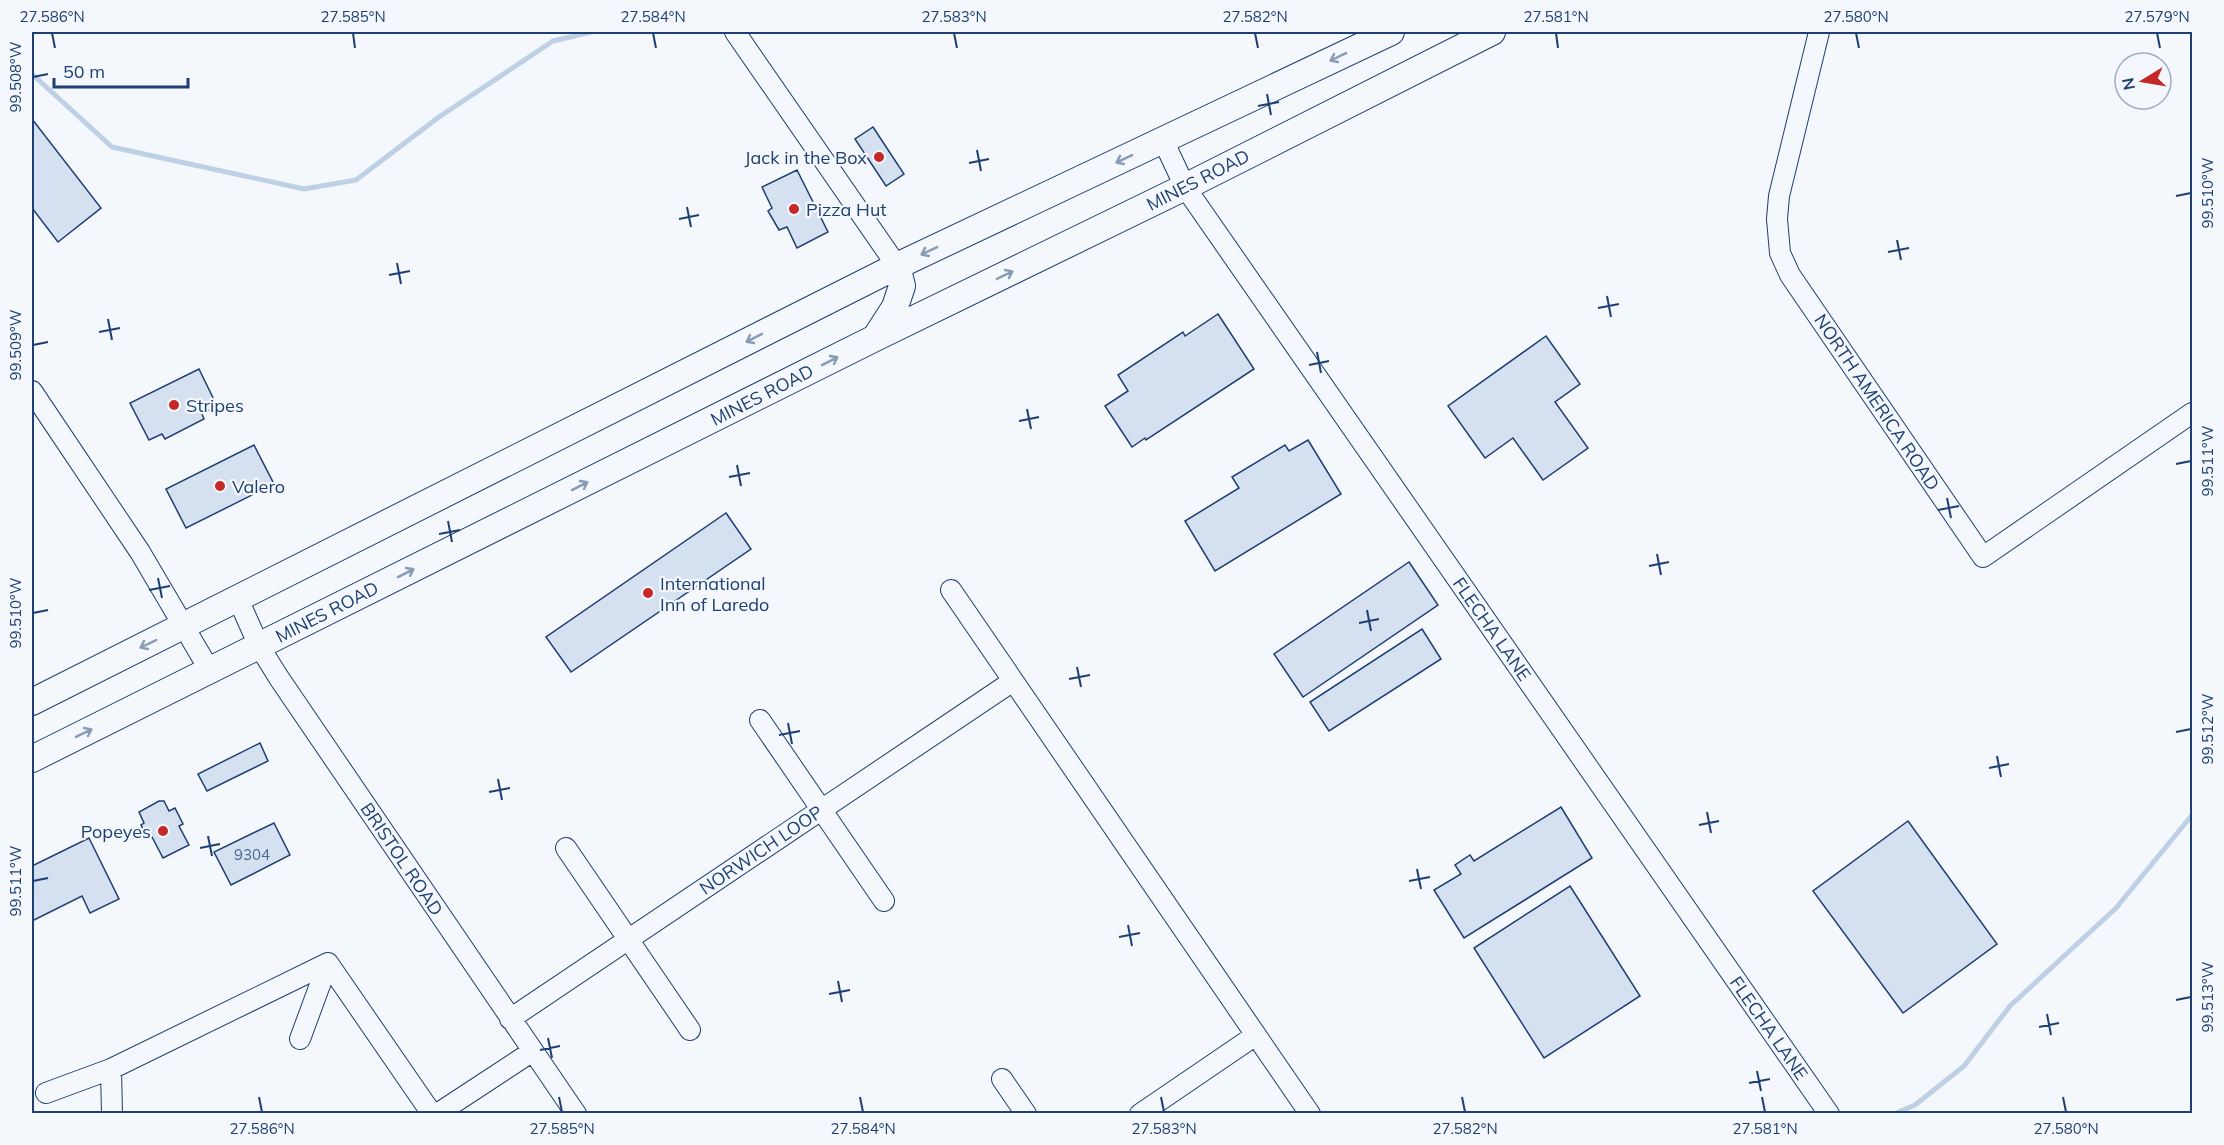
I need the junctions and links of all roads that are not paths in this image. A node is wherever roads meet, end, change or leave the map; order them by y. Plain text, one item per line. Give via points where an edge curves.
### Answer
1 (735, 32) edge
2 (1391, 32) edge
3 (1492, 32) edge
4 (1819, 32) edge
5 (1163, 140) junction
6 (1185, 187) junction
7 (897, 266) junction
8 (875, 338) junction
9 (32, 391) edge
10 (2193, 413) edge
11 (951, 590) dead end
12 (238, 599) junction
13 (184, 626) junction
14 (259, 646) junction
15 (210, 671) junction
16 (1013, 681) junction
17 (32, 702) edge
18 (760, 720) dead end
19 (32, 759) edge
20 (821, 810) junction
21 (566, 848) dead end
22 (884, 901) dead end
23 (628, 940) junction
24 (328, 963) junction
25 (510, 1019) junction
26 (690, 1030) dead end
27 (1256, 1035) junction
28 (300, 1039) dead end
29 (532, 1051) junction
30 (111, 1069) junction
31 (1002, 1079) dead end
32 (46, 1093) dead end
33 (112, 1113) edge
34 (432, 1113) edge
35 (437, 1113) edge
36 (576, 1113) edge
37 (1026, 1113) edge
38 (1140, 1113) edge
39 (1310, 1113) edge
40 (1829, 1113) edge

1 - 7 street
2 -> 5 main road
3 - 6 main road, MINES ROAD
4 - 10 street, NORTH AMERICA ROAD via 1779,196 1780,253 1790,275 1983,557
5 - 6 street, FLECHA LANE
5 -> 7 main road
8 -> 6 main road, MINES ROAD
6 - 40 street, FLECHA LANE
7 - 8 main road via 902,285 896,307
7 -> 12 main road
14 -> 8 main road, MINES ROAD
9 - 13 street via 140,552
11 - 16 street
12 - 13 main road
12 - 14 street, BRISTOL ROAD
13 - 15 street
13 -> 17 main road
14 - 15 main road, MINES ROAD
14 - 25 street, BRISTOL ROAD
19 -> 15 main road, MINES ROAD
16 - 20 street, NORWICH LOOP
16 - 27 street
18 - 20 street
20 - 22 street
20 - 23 street, NORWICH LOOP
21 - 23 street
23 - 25 street, NORWICH LOOP
23 - 26 street
24 - 28 street
24 - 30 street
24 - 34 street
25 - 29 street, BRISTOL ROAD
27 - 38 street
27 - 39 street
29 - 35 street
29 - 36 street, BRISTOL ROAD
30 - 32 street
30 - 33 street
31 - 37 street

